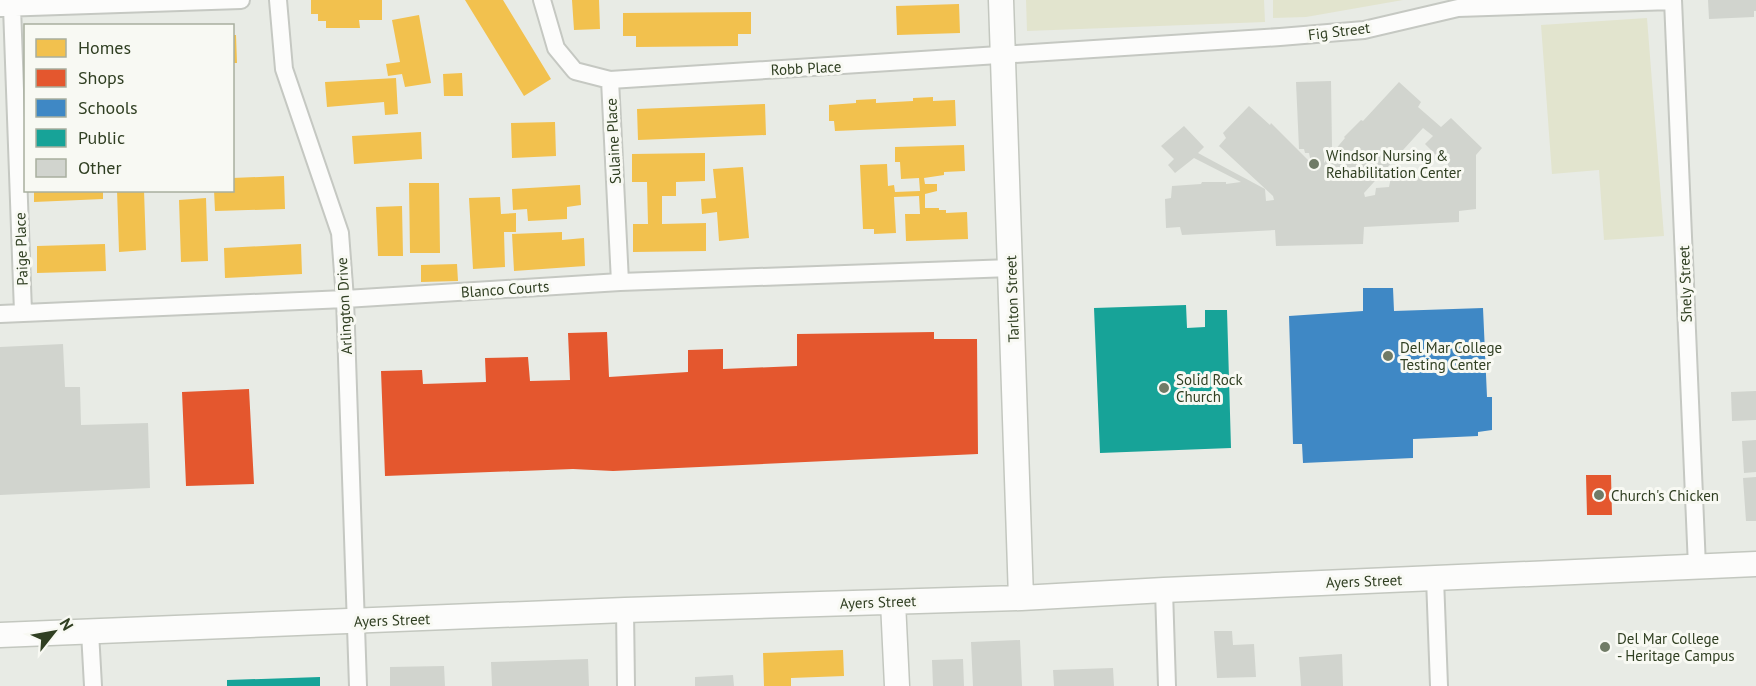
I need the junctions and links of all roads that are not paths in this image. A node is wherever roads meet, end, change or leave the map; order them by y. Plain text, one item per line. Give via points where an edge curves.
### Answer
1 (241, 0) edge
2 (278, 0) edge
3 (542, 0) edge
4 (1001, 0) edge
5 (1673, 0) edge
6 (6, 8) edge
7 (1003, 56) junction
8 (609, 80) junction
9 (1011, 268) junction
10 (620, 282) junction
11 (345, 299) junction
12 (23, 312) junction
13 (0, 314) edge
14 (1756, 564) edge
15 (1697, 567) junction
16 (1435, 578) junction
17 (1164, 590) junction
18 (1021, 598) junction
19 (893, 602) junction
20 (625, 610) junction
21 (355, 621) junction
22 (90, 632) junction
23 (0, 635) edge
24 (93, 686) edge
25 (358, 686) edge
26 (626, 686) edge
27 (897, 686) edge
28 (1167, 686) edge
29 (1439, 686) edge

1 - 6 street
2 - 11 street, Arlington Drive via 284,69 340,233
3 - 8 street, Sulaine Place via 556,48 575,71
4 - 7 main road, Tarlton Street
5 - 7 street, Fig Street via 1458,8 1364,30
5 - 15 street, Shely Street
6 - 12 street, Paige Place
7 - 8 street, Robb Place
7 - 9 main road, Tarlton Street
8 - 10 street, Sulaine Place
9 - 10 street, Blanco Courts
9 - 18 main road, Tarlton Street
10 - 11 street, Blanco Courts
11 - 12 street, Blanco Courts
11 - 21 street, Arlington Drive
12 - 13 street, Blanco Courts
14 - 15 main road, Ayers Street
15 - 16 main road, Ayers Street
16 - 17 main road, Ayers Street
16 - 29 street
17 - 18 main road, Ayers Street
17 - 28 street
18 - 19 main road, Ayers Street
19 - 20 main road, Ayers Street
19 - 27 main road
20 - 21 main road, Ayers Street
20 - 26 street
21 - 22 main road, Ayers Street
21 - 25 street, Arlington Drive
22 - 23 main road, Ayers Street
22 - 24 street

